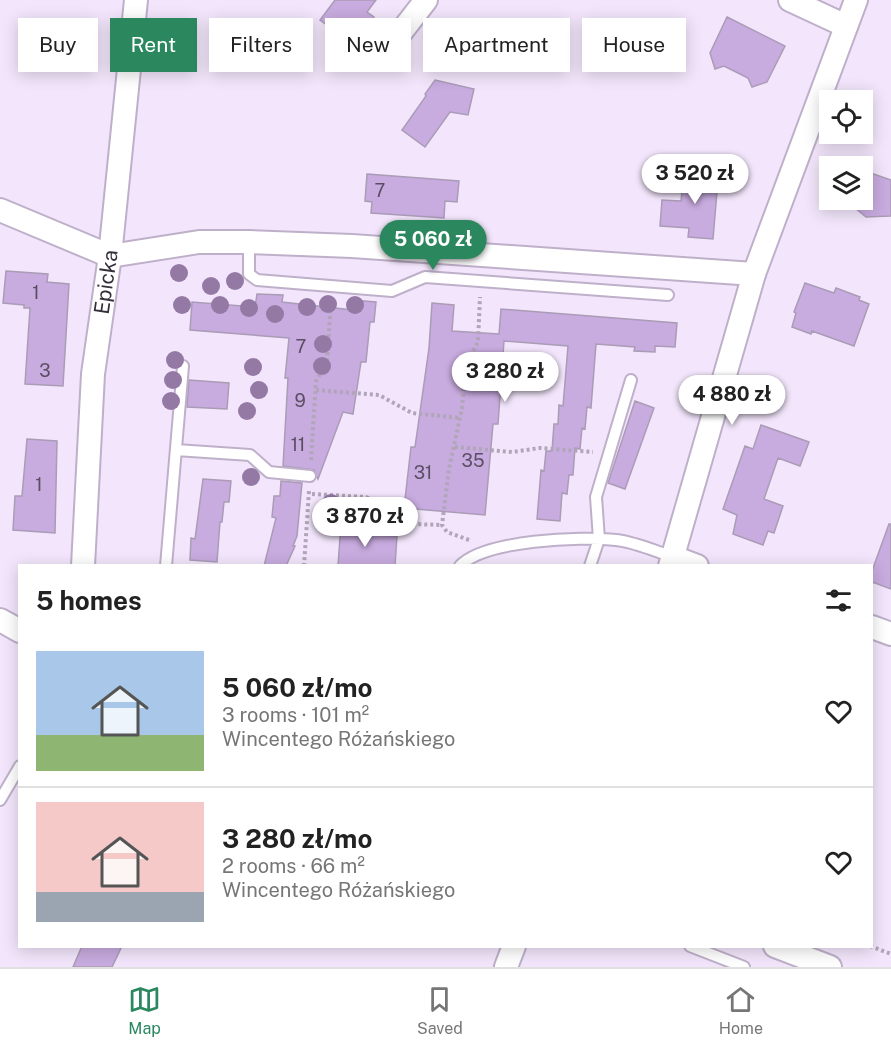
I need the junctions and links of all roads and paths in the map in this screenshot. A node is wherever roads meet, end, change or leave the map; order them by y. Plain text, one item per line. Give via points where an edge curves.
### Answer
1 (136, 0) edge
2 (426, 0) edge
3 (790, 0) edge
4 (856, 0) edge
5 (411, 19) edge
6 (846, 26) junction
7 (0, 210) edge
8 (249, 242) junction
9 (110, 256) junction
10 (754, 274) junction
11 (481, 281) junction
12 (333, 286) junction
13 (668, 295) dead end
14 (183, 366) dead end
15 (631, 380) dead end
16 (316, 390) junction
17 (460, 418) junction
18 (454, 447) junction
19 (176, 450) junction
20 (609, 454) junction
21 (310, 476) junction
22 (309, 493) junction
23 (442, 525) junction
24 (599, 539) junction
25 (484, 552) junction
26 (672, 561) edge
27 (83, 564) edge
28 (166, 564) edge
29 (304, 564) edge
30 (462, 564) edge
31 (591, 564) edge
32 (687, 564) edge
33 (0, 620) edge
34 (873, 627) edge
35 (18, 630) edge
36 (891, 634) edge
37 (18, 769) edge
38 (0, 800) edge
39 (873, 947) edge
40 (513, 948) edge
41 (695, 948) edge
42 (780, 948) edge
43 (891, 954) edge
44 (506, 967) edge
45 (744, 967) edge
46 (830, 967) edge

1 - 9 street, Epicka
2 - 5 street
3 - 6 street
4 - 6 street
6 - 10 street
7 - 9 street
8 - 9 street via 199,242
8 - 10 street
8 - 12 lane via 249,274 257,280
9 - 27 street, Epicka via 93,374
10 - 26 street
11 - 12 lane via 425,277 392,291
11 - 13 lane
11 - 17 path via 478,342 466,364
12 - 16 path via 327,362 316,381
14 - 19 lane
15 - 20 lane
16 - 17 path via 379,395 412,413
16 - 21 path
17 - 18 path
18 - 20 path via 512,453 540,448
18 - 23 path
19 - 21 lane via 250,455 269,472
19 - 28 lane
20 - 24 lane via 596,497
21 - 22 path
22 - 23 path via 366,497 412,524
22 - 29 path
23 - 25 path via 447,532 474,543
24 - 25 lane via 569,537
24 - 26 lane via 618,540
24 - 31 lane
25 - 30 lane
26 - 32 street
33 - 35 street
34 - 36 street
37 - 38 lane
39 - 43 path
40 - 44 street
41 - 45 lane
42 - 46 street

